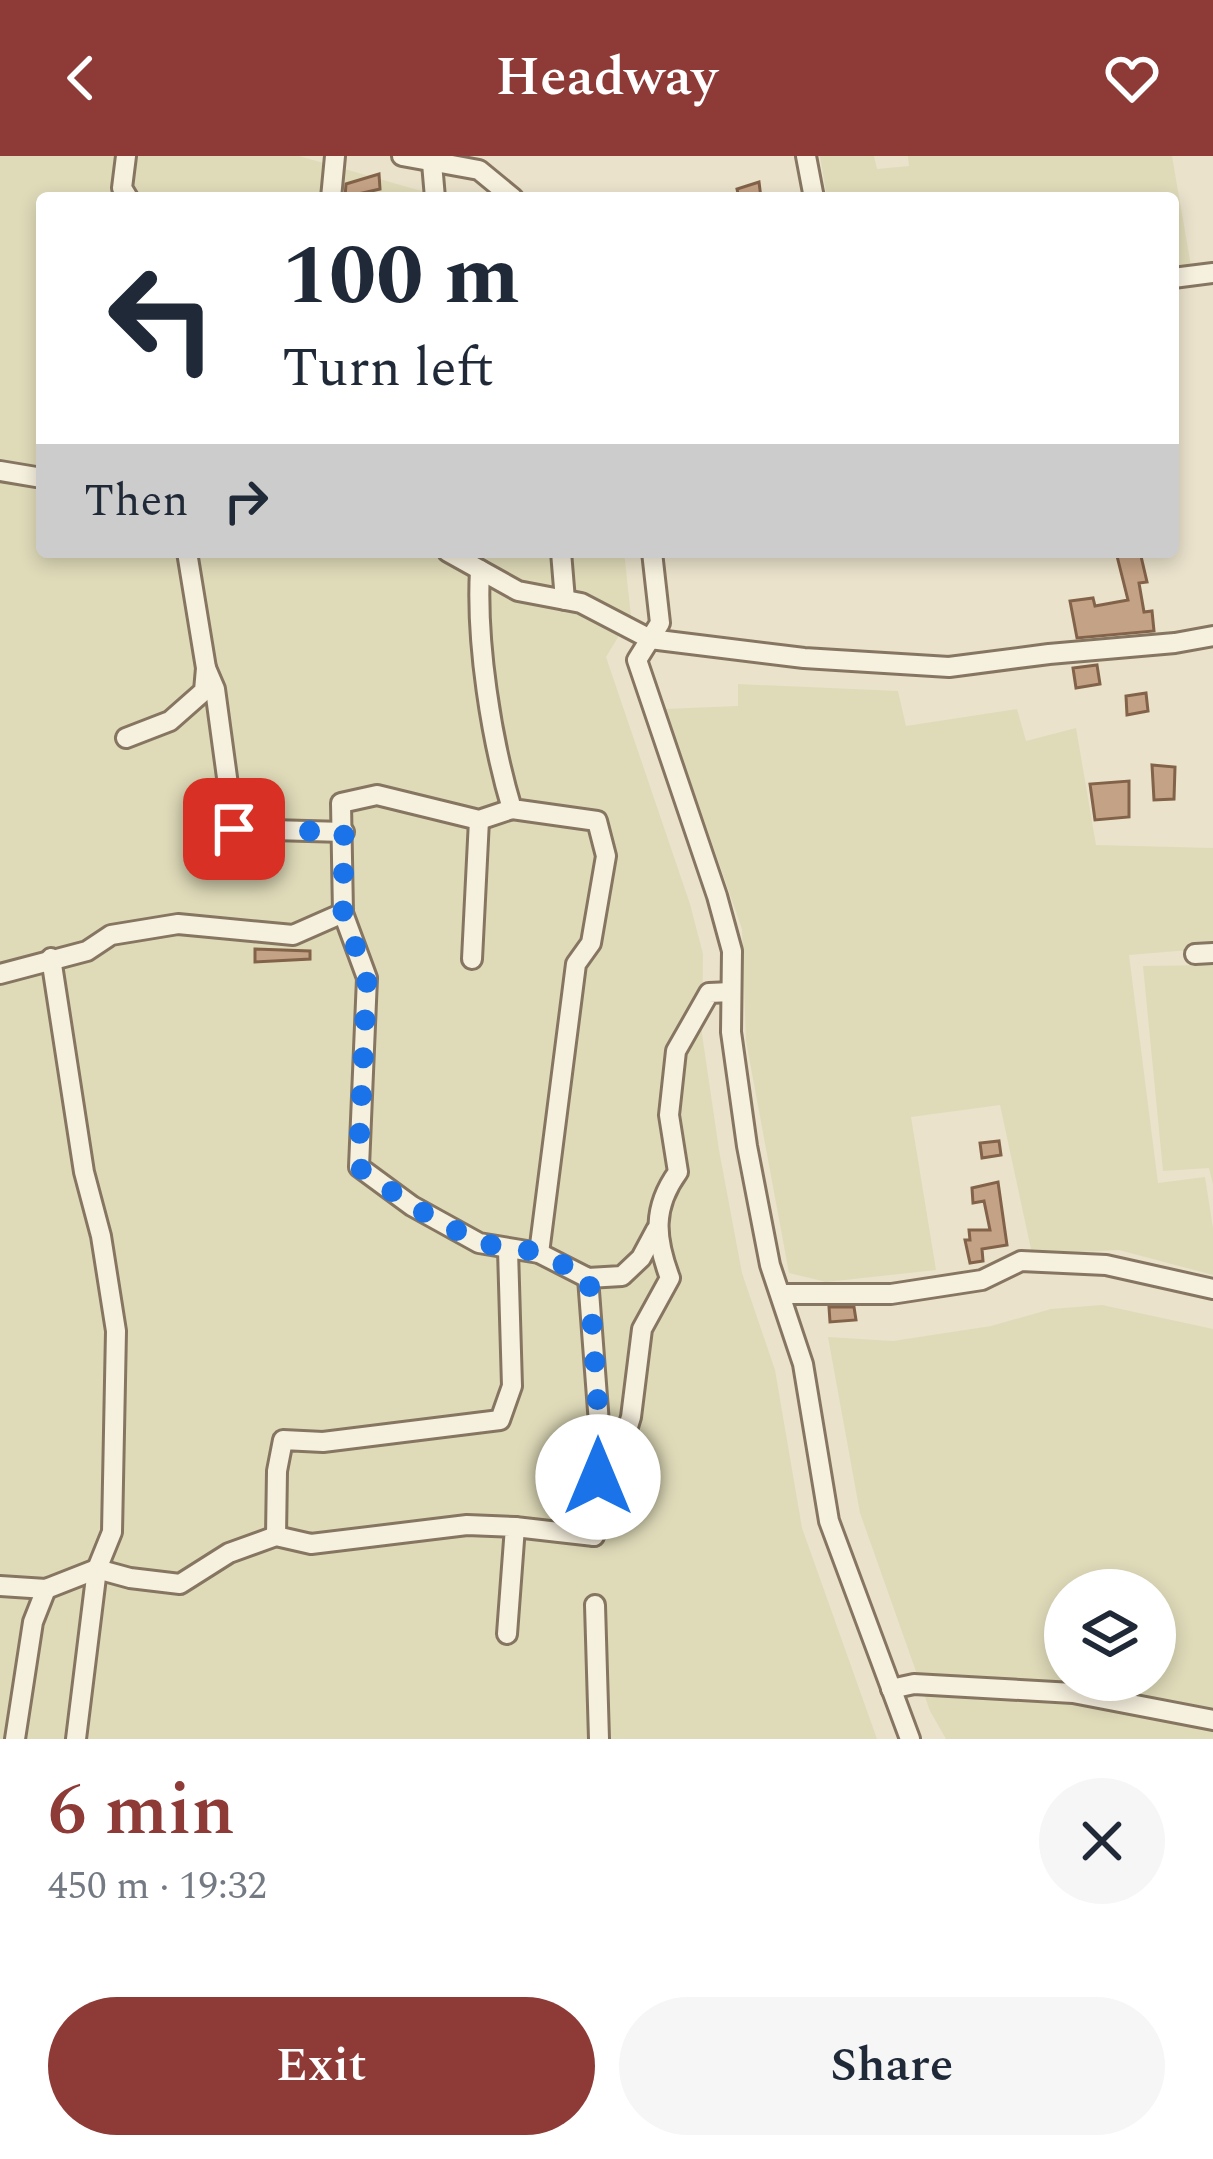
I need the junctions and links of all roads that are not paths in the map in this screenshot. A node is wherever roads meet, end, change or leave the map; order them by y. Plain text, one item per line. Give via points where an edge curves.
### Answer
1 (126, 156) edge
2 (335, 156) edge
3 (402, 156) edge
4 (806, 156) edge
5 (432, 164) junction
6 (124, 192) edge
7 (332, 192) edge
8 (434, 192) edge
9 (506, 192) edge
10 (813, 192) edge
11 (1213, 273) edge
12 (1179, 277) edge
13 (0, 471) edge
14 (36, 477) edge
15 (188, 558) edge
16 (459, 558) edge
17 (562, 558) edge
18 (653, 558) edge
19 (480, 570) junction
20 (565, 600) junction
21 (1213, 636) edge
22 (650, 639) junction
23 (206, 668) junction
24 (126, 738) dead end
25 (512, 809) junction
26 (478, 820) junction
27 (344, 832) junction
28 (343, 913) junction
29 (51, 958) junction
30 (472, 959) dead end
31 (0, 974) edge
32 (731, 992) junction
33 (656, 1230) junction
34 (508, 1250) junction
35 (539, 1252) junction
36 (589, 1278) junction
37 (1213, 1289) edge
38 (782, 1294) junction
39 (515, 1527) junction
40 (276, 1536) junction
41 (594, 1536) junction
42 (97, 1570) junction
43 (0, 1586) edge
44 (46, 1589) junction
45 (595, 1605) dead end
46 (507, 1634) dead end
47 (891, 1689) junction
48 (1213, 1720) edge
49 (15, 1739) edge
50 (76, 1739) edge
51 (599, 1739) edge
52 (910, 1739) edge

1 - 6 street
2 - 7 street
3 - 5 street
4 - 10 street
5 - 8 street
5 - 9 street via 479,170
11 - 12 street
13 - 14 street
15 - 23 street
16 - 19 street
17 - 20 street
18 - 22 street via 660,623
19 - 20 street via 518,590
19 - 25 street via 477,622
20 - 22 street
21 - 22 street via 949,667
22 - 32 street via 637,660 717,896
23 - 24 street via 204,692 170,722
23 - 27 street via 234,829
25 - 26 street
25 - 35 street via 597,821 606,856 591,943 576,964
26 - 27 street via 377,795 341,803
26 - 30 street
27 - 28 street
28 - 29 street via 292,934 178,924 111,935 87,951
28 - 34 street via 367,978 358,1167 445,1225
29 - 31 street
29 - 42 street via 116,1331 112,1532
32 - 33 street via 709,993 676,1051 669,1115 678,1172 664,1191
32 - 38 street via 747,1146
33 - 36 street via 622,1276
33 - 41 street via 670,1278 642,1330 632,1417
34 - 35 street
34 - 40 street via 512,1387 500,1420 283,1440
35 - 36 street
36 - 41 street via 600,1436
37 - 38 street via 1106,1265 1021,1261 982,1280 891,1294
38 - 47 street via 803,1364 829,1521
39 - 40 street via 311,1544
39 - 41 street
39 - 46 street
40 - 42 street via 180,1584
42 - 44 street
42 - 50 street
43 - 44 street
44 - 49 street via 33,1622
45 - 51 street
47 - 48 street via 1073,1693
47 - 52 street

